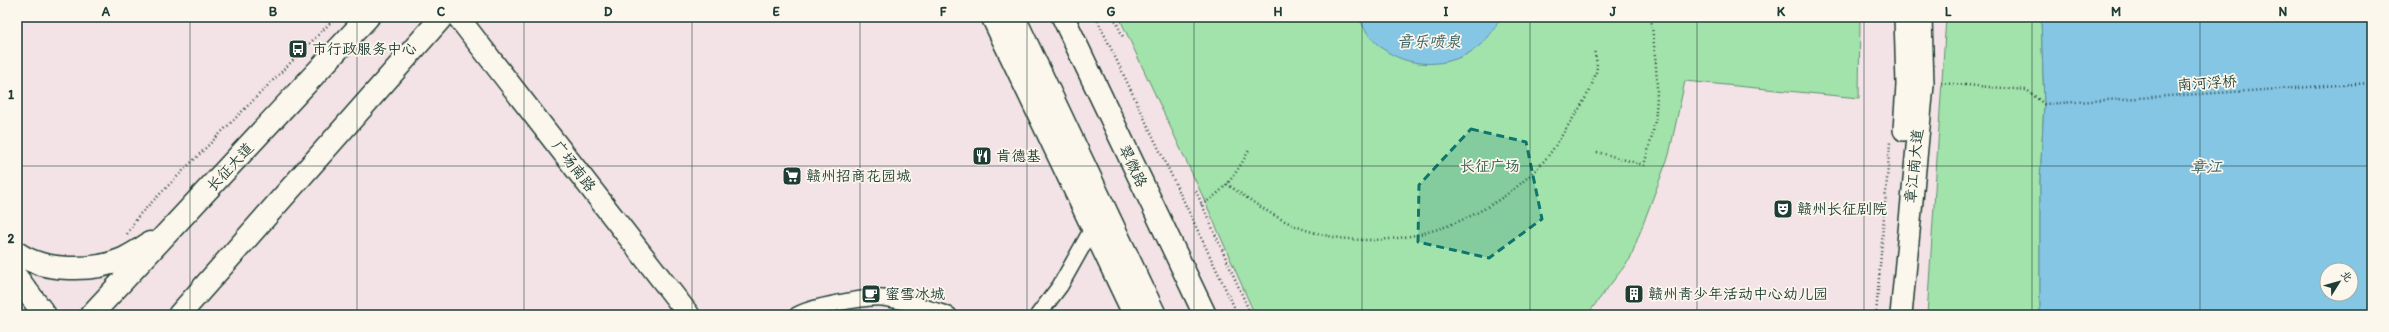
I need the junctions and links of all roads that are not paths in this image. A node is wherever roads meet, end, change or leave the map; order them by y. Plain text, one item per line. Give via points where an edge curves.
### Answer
1 (368, 17) edge
2 (442, 17) edge
3 (458, 17) edge
4 (992, 17) edge
5 (1014, 17) edge
6 (1063, 17) edge
7 (1905, 17) edge
8 (1921, 17) edge
9 (1106, 208) junction
10 (175, 226) junction
11 (1092, 228) junction
12 (17, 253) edge
13 (17, 278) edge
14 (200, 292) junction
15 (45, 315) edge
16 (91, 315) edge
17 (179, 315) edge
18 (190, 315) edge
19 (689, 315) edge
20 (796, 315) edge
21 (949, 315) edge
22 (1038, 315) edge
23 (1134, 315) edge
24 (1155, 315) edge
25 (1206, 315) edge
26 (1888, 315) edge
27 (1901, 315) edge

1 - 10 main road, 长征大道
2 - 14 main road
3 - 19 street, 广场南路
4 - 11 street
5 - 9 main road
6 - 25 main road, 翠微路
7 - 26 street, 章江南大道 via 1907,85
8 - 27 street, 章江南大道 via 1922,85
9 - 11 street
9 - 24 main road
10 - 12 main road via 137,252 109,263 76,267 58,266 25,258
10 - 16 main road, 长征大道
11 - 22 street via 1060,286
11 - 23 street
13 - 15 main road
14 - 17 main road
14 - 18 main road
20 - 21 street via 804,310 882,298

